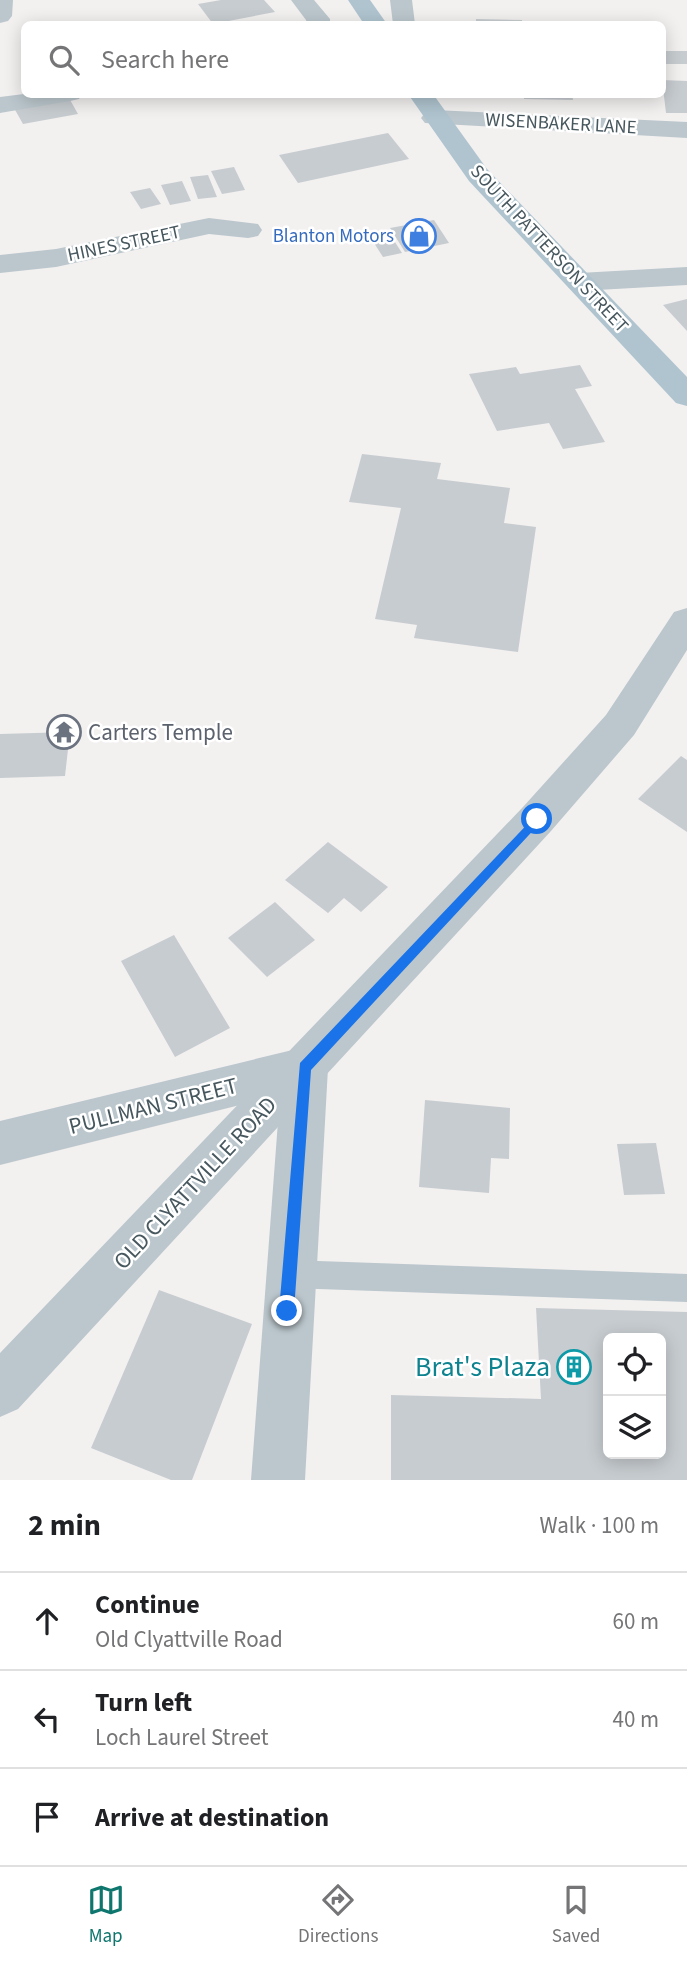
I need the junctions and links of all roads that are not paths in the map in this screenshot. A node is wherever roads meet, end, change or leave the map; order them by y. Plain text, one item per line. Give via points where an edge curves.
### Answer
1 (2, 0) edge
2 (302, 0) edge
3 (359, 0) edge
4 (401, 0) edge
5 (0, 16) edge
6 (318, 21) edge
7 (373, 21) edge
8 (404, 21) edge
9 (45, 98) edge
10 (0, 105) edge
11 (427, 106) edge
12 (687, 130) edge
13 (248, 230) dead end
14 (0, 264) edge
15 (687, 276) edge
16 (579, 282) junction
17 (687, 396) edge
18 (687, 621) edge
19 (305, 1068) junction
20 (0, 1143) edge
21 (290, 1274) junction
22 (687, 1288) edge
23 (0, 1391) edge
24 (278, 1480) edge

1 - 5 street
2 - 6 street
3 - 7 main road
4 - 8 street
9 - 10 street
11 - 12 street, WISENBAKER LANE
11 - 16 main road, SOUTH PATTERSON STREET via 478,175
13 - 14 street, HINES STREET via 209,226 56,258
15 - 16 street
16 - 17 main road, SOUTH PATTERSON STREET
18 - 19 street, OLD CLYATTVILLE ROAD via 620,725
19 - 20 street, PULLMAN STREET
19 - 21 street
19 - 23 street, OLD CLYATTVILLE ROAD
21 - 22 lane
21 - 24 street

